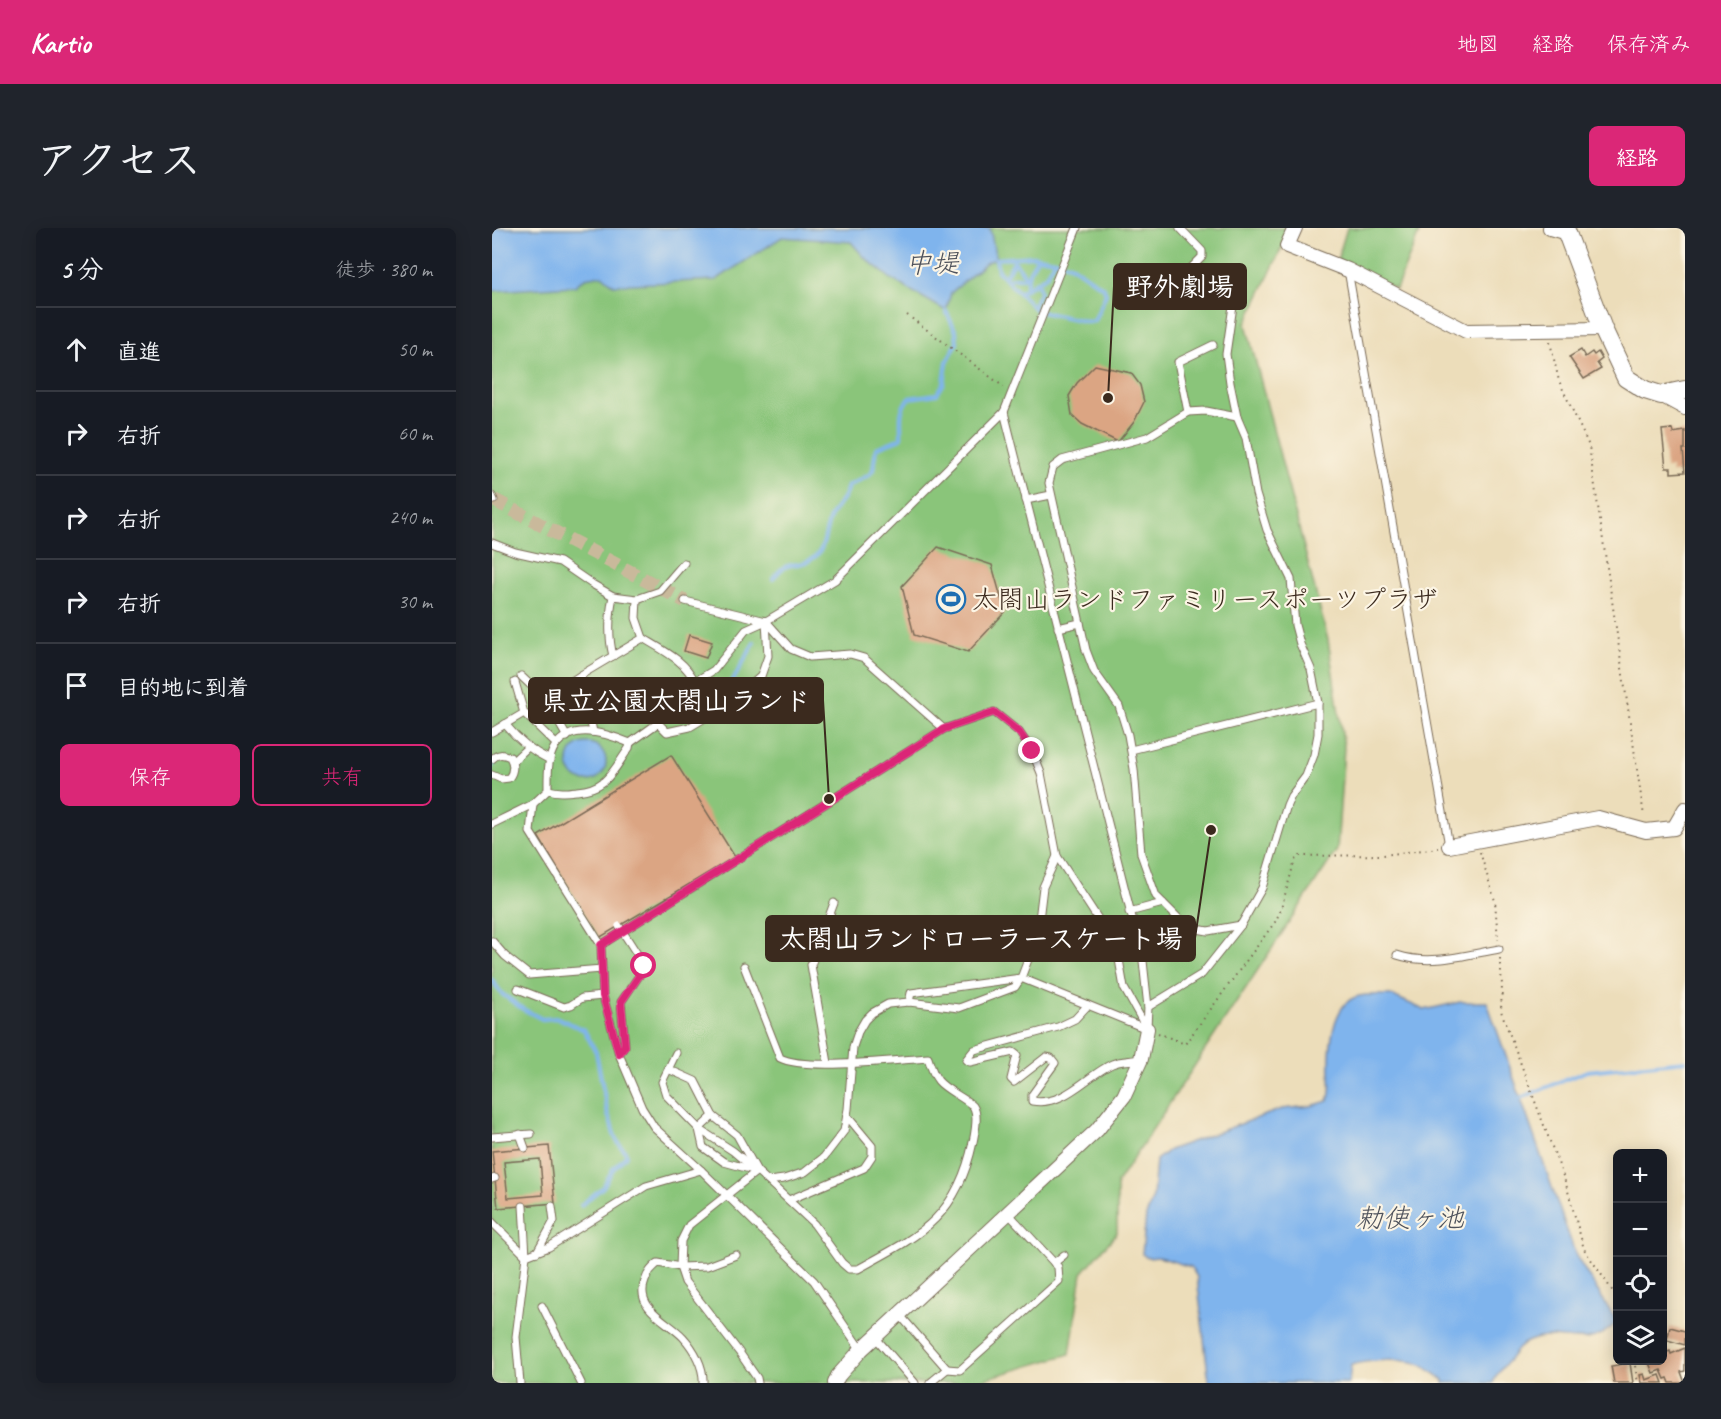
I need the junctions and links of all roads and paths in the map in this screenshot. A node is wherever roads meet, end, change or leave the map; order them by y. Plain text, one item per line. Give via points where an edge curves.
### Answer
1 (1077, 228) edge
2 (1180, 228) edge
3 (1295, 228) edge
4 (1561, 230) edge
5 (1348, 270) junction
6 (1234, 278) dead end
7 (1160, 300) dead end
8 (907, 315) dead end
9 (1603, 329) junction
10 (1547, 331) junction
11 (1214, 345) dead end
12 (1685, 390) edge
13 (1011, 393) junction
14 (1661, 394) junction
15 (1685, 408) edge
16 (1004, 412) junction
17 (1188, 412) junction
18 (1237, 417) junction
19 (1051, 495) junction
20 (1026, 500) junction
21 (492, 543) edge
22 (684, 563) dead end
23 (613, 596) junction
24 (636, 599) junction
25 (685, 601) tunnel mouth
26 (766, 621) junction
27 (1080, 623) junction
28 (1058, 628) junction
29 (643, 638) junction
30 (613, 656) junction
31 (581, 675) junction
32 (521, 676) dead end
33 (515, 682) dead end
34 (695, 682) junction
35 (545, 699) junction
36 (1318, 703) junction
37 (524, 713) junction
38 (658, 723) junction
39 (505, 724) junction
40 (944, 729) junction
41 (492, 732) edge
42 (594, 732) junction
43 (567, 737) junction
44 (630, 743) junction
45 (556, 744) junction
46 (492, 747) edge
47 (528, 747) junction
48 (1131, 750) junction
49 (494, 757) edge
50 (550, 760) junction
51 (513, 761) junction
52 (492, 775) edge
53 (548, 790) junction
54 (533, 804) junction
55 (1685, 809) edge
56 (492, 824) edge
57 (1646, 831) junction
58 (1477, 841) junction
59 (1449, 846) junction
60 (1057, 856) junction
61 (834, 903) dead end
62 (1163, 903) junction
63 (1130, 912) junction
64 (1240, 925) junction
65 (619, 926) dead end
66 (492, 941) edge
67 (601, 945) junction
68 (1499, 949) junction
69 (1397, 955) dead end
70 (744, 966) dead end
71 (602, 969) junction
72 (1020, 978) junction
73 (518, 989) dead end
74 (603, 996) junction
75 (909, 1002) junction
76 (1088, 1005) junction
77 (1149, 1007) junction
78 (1147, 1029) junction
79 (676, 1053) dead end
80 (619, 1054) junction
81 (1141, 1059) junction
82 (828, 1063) junction
83 (850, 1064) junction
84 (669, 1069) junction
85 (713, 1116) junction
86 (848, 1116) junction
87 (699, 1129) junction
88 (520, 1134) junction
89 (531, 1134) dead end
90 (492, 1137) edge
91 (525, 1148) dead end
92 (701, 1170) junction
93 (756, 1171) junction
94 (768, 1181) junction
95 (727, 1195) junction
96 (789, 1200) junction
97 (523, 1206) dead end
98 (552, 1206) dead end
99 (1008, 1213) junction
100 (492, 1222) edge
101 (537, 1252) junction
102 (1064, 1254) dead end
103 (736, 1255) dead end
104 (526, 1256) junction
105 (1054, 1263) junction
106 (680, 1267) junction
107 (1613, 1293) edge
108 (542, 1306) dead end
109 (899, 1314) junction
110 (875, 1337) junction
111 (861, 1350) junction
112 (1635, 1365) edge
113 (947, 1369) junction
114 (520, 1383) edge
115 (580, 1383) edge
116 (703, 1383) edge
117 (758, 1383) edge
118 (835, 1383) edge
119 (915, 1383) edge
120 (930, 1383) edge
121 (1638, 1383) edge

1 - 13 lane
2 - 7 lane via 1202,250 1202,257
3 - 5 street via 1287,246
4 - 9 street
5 - 10 street via 1466,331
5 - 59 lane
6 - 18 lane via 1226,354
8 - 13 path
9 - 10 street
9 - 14 street via 1626,378 1645,390
10 - 57 path via 1559,381 1589,446
11 - 17 lane via 1178,362
12 - 14 street
13 - 16 lane
14 - 15 street
16 - 20 lane
16 - 26 lane via 835,580
17 - 18 lane
17 - 19 lane via 1147,437 1062,460 1053,467
18 - 36 lane via 1246,438 1267,530 1291,579 1295,625
19 - 20 lane
19 - 27 lane
20 - 28 lane
21 - 23 lane via 560,562
22 - 24 lane via 660,591
23 - 24 lane
23 - 30 lane via 609,642
24 - 29 lane via 636,618
25 - 26 lane
26 - 34 lane via 746,630 714,670
26 - 38 lane via 768,656 761,676 733,701 690,727 667,732
26 - 40 lane via 791,649 810,657 850,654 864,658
27 - 28 lane
27 - 48 lane via 1094,671 1119,706
28 - 63 lane
29 - 30 lane
29 - 34 lane via 675,657
30 - 31 lane
31 - 35 lane
31 - 42 lane
32 - 35 lane
33 - 37 lane
34 - 38 lane via 664,700 658,711
35 - 43 lane
36 - 48 lane
36 - 64 lane via 1314,755 1306,776 1291,796 1262,888
37 - 39 lane
37 - 45 lane
38 - 44 lane
39 - 41 lane
39 - 47 lane
40 - 60 lane via 994,712 1019,732 1041,773
40 - 67 lane
42 - 43 lane
42 - 44 lane
43 - 45 lane
44 - 53 lane via 602,784 593,789 560,793
45 - 50 lane
46 - 49 lane
47 - 50 lane
47 - 51 lane
48 - 62 lane via 1141,854 1156,896
49 - 51 lane via 503,754
50 - 53 lane
51 - 52 lane via 509,778
53 - 54 lane
54 - 56 lane
54 - 67 lane via 530,832
55 - 57 street via 1674,828
57 - 58 street via 1598,818
58 - 59 street
58 - 68 path via 1495,901
59 - 78 path via 1383,855 1300,856 1295,860 1275,922 1185,1044
60 - 72 lane via 1043,887 1037,936
60 - 78 lane via 1116,948 1124,988
61 - 82 lane via 811,965
62 - 63 lane
62 - 64 lane via 1192,928 1208,931
63 - 77 lane via 1143,961
64 - 77 lane via 1202,974
65 - 80 lane, bridge via 644,966 621,1002 625,1046
66 - 71 lane via 529,975
67 - 71 lane
68 - 69 lane via 1430,961
68 - 107 path via 1501,1011 1566,1184 1584,1249
70 - 82 lane via 780,1058 790,1063
71 - 74 lane
72 - 75 lane via 911,993
72 - 75 lane via 1015,987 959,1008
72 - 76 lane
73 - 74 lane via 564,1006 582,998
74 - 80 lane
75 - 83 lane via 888,1004 865,1020
76 - 78 lane
76 - 81 lane via 1059,1027 974,1050 966,1060 1013,1052 1017,1055 1011,1079 1014,1082 1046,1057 1051,1058 1055,1063 1032,1095 1032,1101 1041,1103 1055,1101 1114,1063
77 - 78 lane
78 - 81 street
79 - 84 lane
80 - 92 lane via 654,1127
81 - 99 street via 1124,1096 1097,1130
82 - 83 lane
83 - 86 lane
83 - 96 lane via 928,1058 937,1082 972,1105 976,1113 975,1132 968,1166 958,1189 916,1237 858,1269 849,1269 842,1263 814,1224
84 - 85 lane via 695,1081
84 - 87 lane via 662,1082 666,1095
85 - 87 lane
85 - 93 lane via 737,1135
86 - 94 lane via 844,1131 824,1157 805,1172
86 - 96 lane via 872,1146 872,1156 864,1168
87 - 93 lane
87 - 93 lane via 703,1147 724,1162
88 - 89 lane
88 - 90 lane
88 - 91 lane
92 - 95 lane
92 - 101 lane via 646,1186
93 - 94 lane
93 - 95 lane
94 - 96 lane
95 - 106 lane via 683,1234
95 - 111 lane via 814,1281
97 - 104 lane
98 - 101 lane via 554,1221
99 - 105 lane
99 - 109 street
100 - 104 lane
101 - 104 lane
102 - 105 lane
103 - 106 lane via 707,1266
104 - 114 lane via 516,1336
105 - 113 lane via 1059,1281 960,1370
106 - 116 lane via 658,1263 649,1270 642,1298 683,1337 695,1354
106 - 117 lane via 685,1282
108 - 115 lane
109 - 110 street
109 - 113 lane
110 - 111 street
110 - 119 lane
111 - 118 street
112 - 121 path
113 - 120 lane

